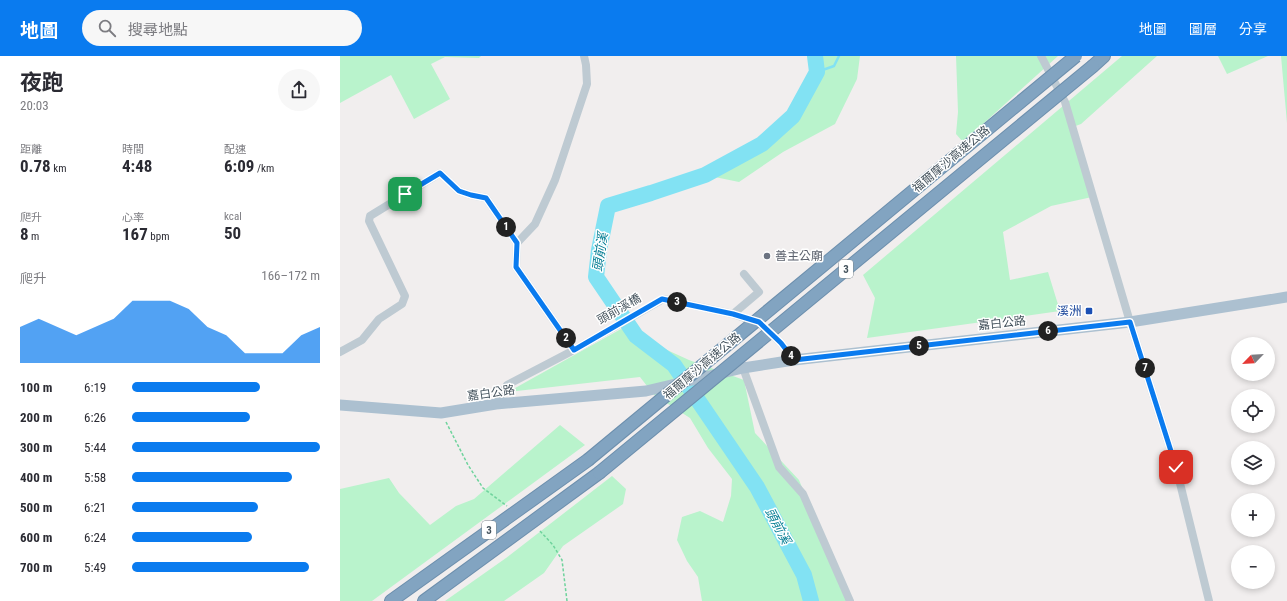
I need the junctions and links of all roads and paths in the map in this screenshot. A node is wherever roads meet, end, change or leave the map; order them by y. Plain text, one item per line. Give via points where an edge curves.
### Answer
1 (584, 56) edge
2 (1041, 56) edge
3 (1076, 56) edge
4 (1104, 56) edge
5 (517, 243) junction
6 (744, 274) dead end
7 (1287, 297) edge
8 (733, 314) junction
9 (1130, 322) junction
10 (574, 350) junction
11 (340, 352) edge
12 (794, 360) junction
13 (743, 368) junction
14 (496, 404) junction
15 (340, 405) edge
16 (441, 413) junction
17 (508, 507) dead end
18 (540, 531) dead end
19 (391, 601) edge
20 (424, 601) edge
21 (567, 601) edge
22 (850, 601) edge
23 (1209, 601) edge

1 - 5 street via 587,84 555,180 535,224
2 - 9 street via 1065,102
3 - 19 highway, 福爾摩沙高速公路 / 3, bridge via 588,460
4 - 20 highway, 福爾摩沙高速公路 / 3, bridge via 599,473
5 - 10 street via 516,267
5 - 11 street via 486,198 459,191 440,173 402,196 370,216 369,222 405,296 402,304 379,319 362,340
6 - 8 street via 759,292
7 - 9 main road, 嘉白公路
8 - 10 street, 頭前溪橋 via 662,299
8 - 12 street via 759,322
9 - 12 main road, 嘉白公路
9 - 23 street via 1176,467
10 - 14 street, 頭前溪橋 via 507,385
12 - 13 main road, 嘉白公路
13 - 14 main road, 嘉白公路, bridge via 646,391
13 - 22 street via 779,467 803,494
14 - 16 main road, 嘉白公路
15 - 16 main road, 嘉白公路
16 - 17 path via 483,488
18 - 21 path via 553,544 562,560

